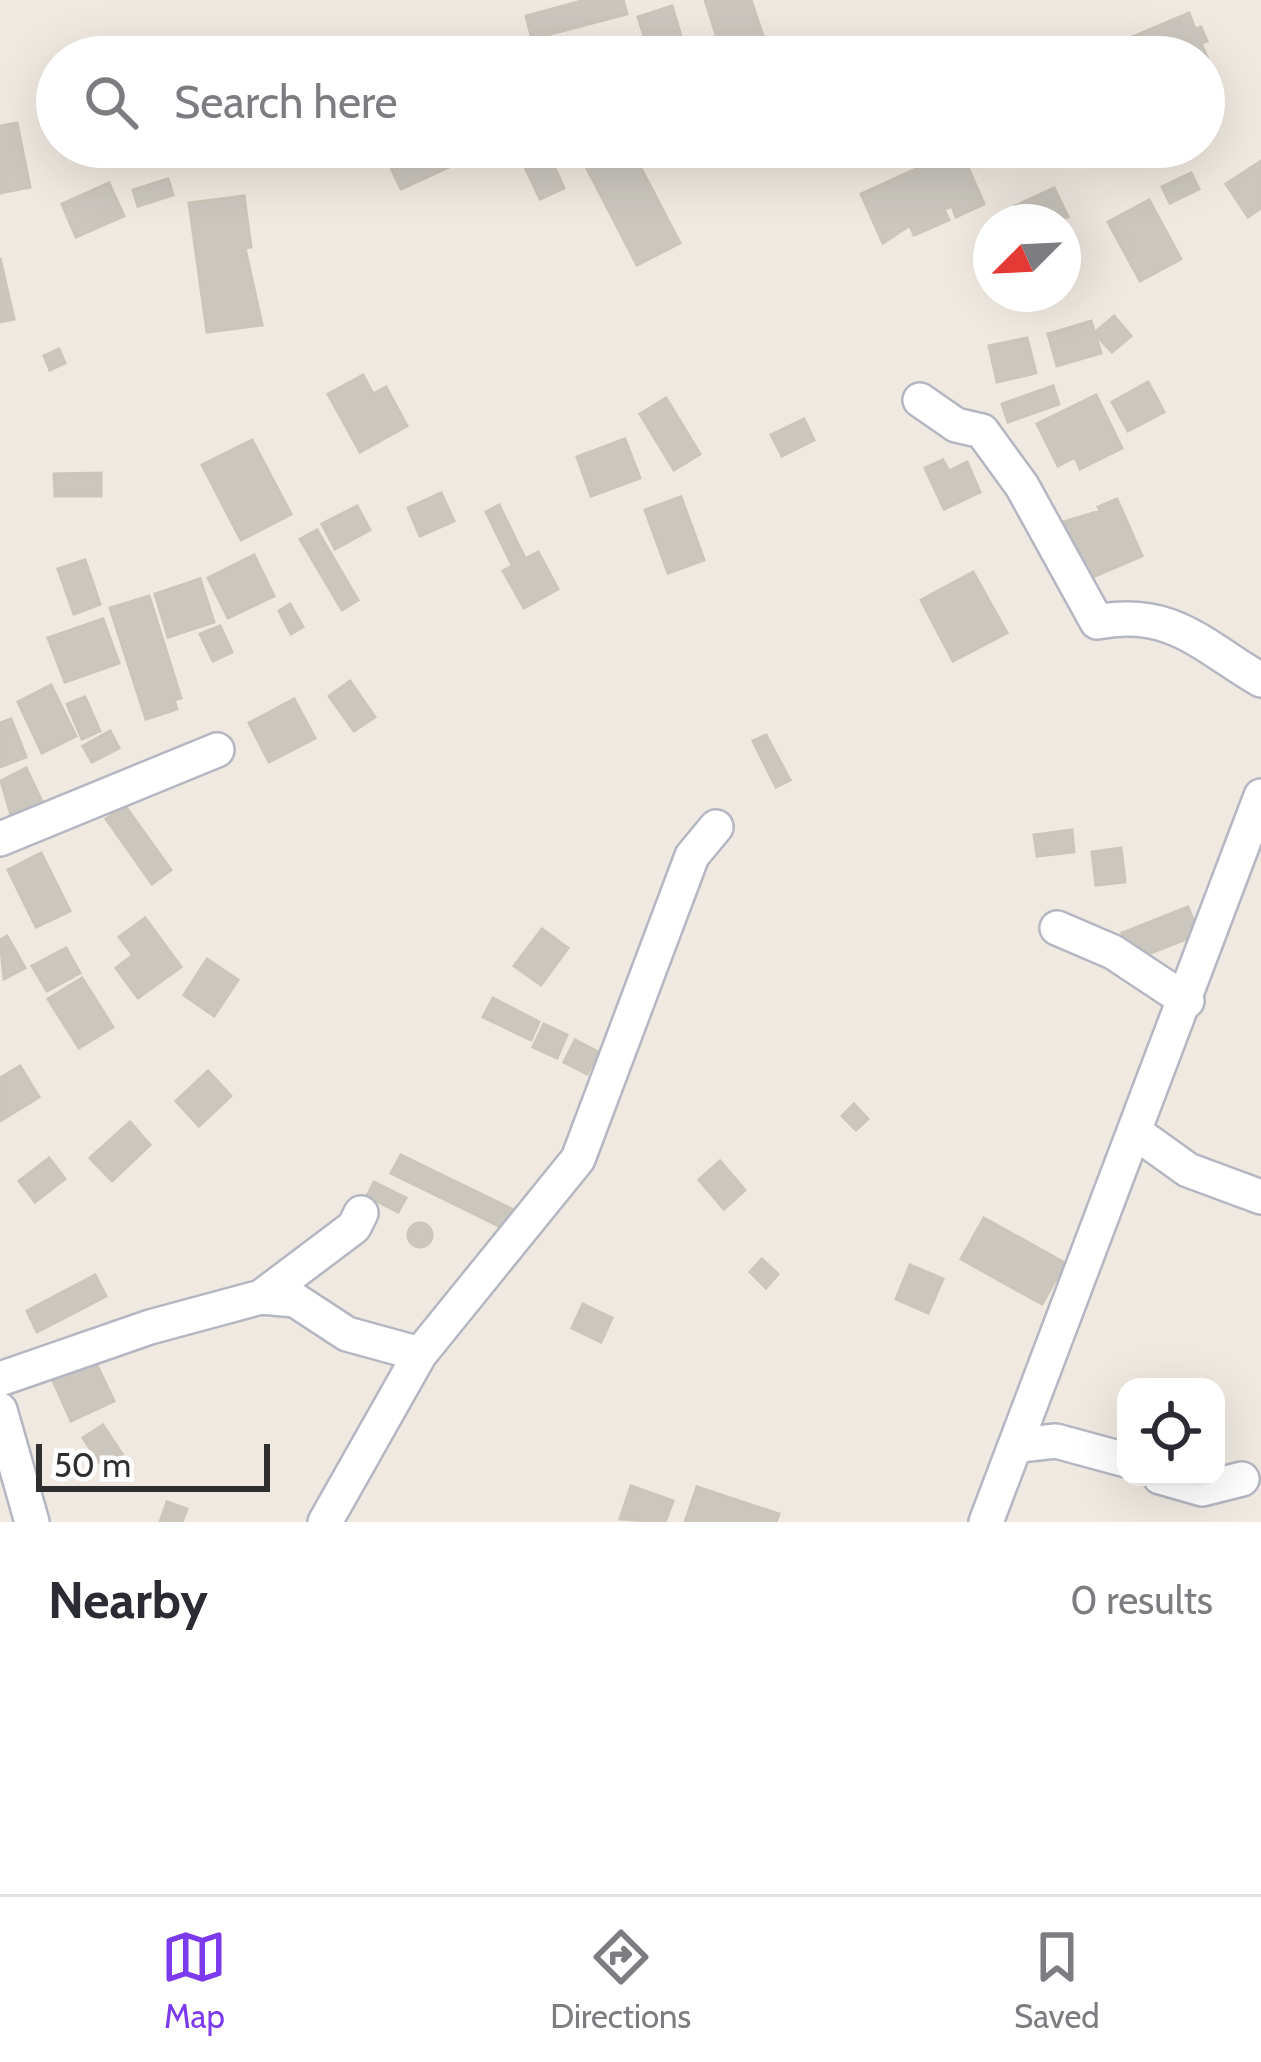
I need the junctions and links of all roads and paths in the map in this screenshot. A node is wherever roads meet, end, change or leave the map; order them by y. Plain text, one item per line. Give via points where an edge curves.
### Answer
1 (920, 400) dead end
2 (1261, 680) edge
3 (217, 750) dead end
4 (1261, 796) edge
5 (716, 827) dead end
6 (0, 839) edge
7 (1057, 928) dead end
8 (1187, 1001) junction
9 (1135, 1132) junction
10 (1261, 1197) edge
11 (361, 1213) dead end
12 (261, 1297) junction
13 (420, 1354) junction
14 (0, 1379) edge
15 (0, 1410) edge
16 (1020, 1445) junction
17 (1117, 1458) edge
18 (1242, 1479) dead end
19 (1225, 1483) edge
20 (32, 1522) edge
21 (325, 1522) edge
22 (986, 1522) edge

1 - 2 street via 982,431 1097,622 1145,617 1182,628
3 - 6 street
4 - 8 street
5 - 13 street via 692,856 578,1159
7 - 8 street via 1113,952
8 - 9 street
9 - 10 street via 1188,1170
9 - 16 street
11 - 12 street
12 - 13 street via 295,1300 347,1334
12 - 14 street
13 - 21 street
15 - 20 street
16 - 17 street via 1057,1441
16 - 22 street
18 - 19 street

